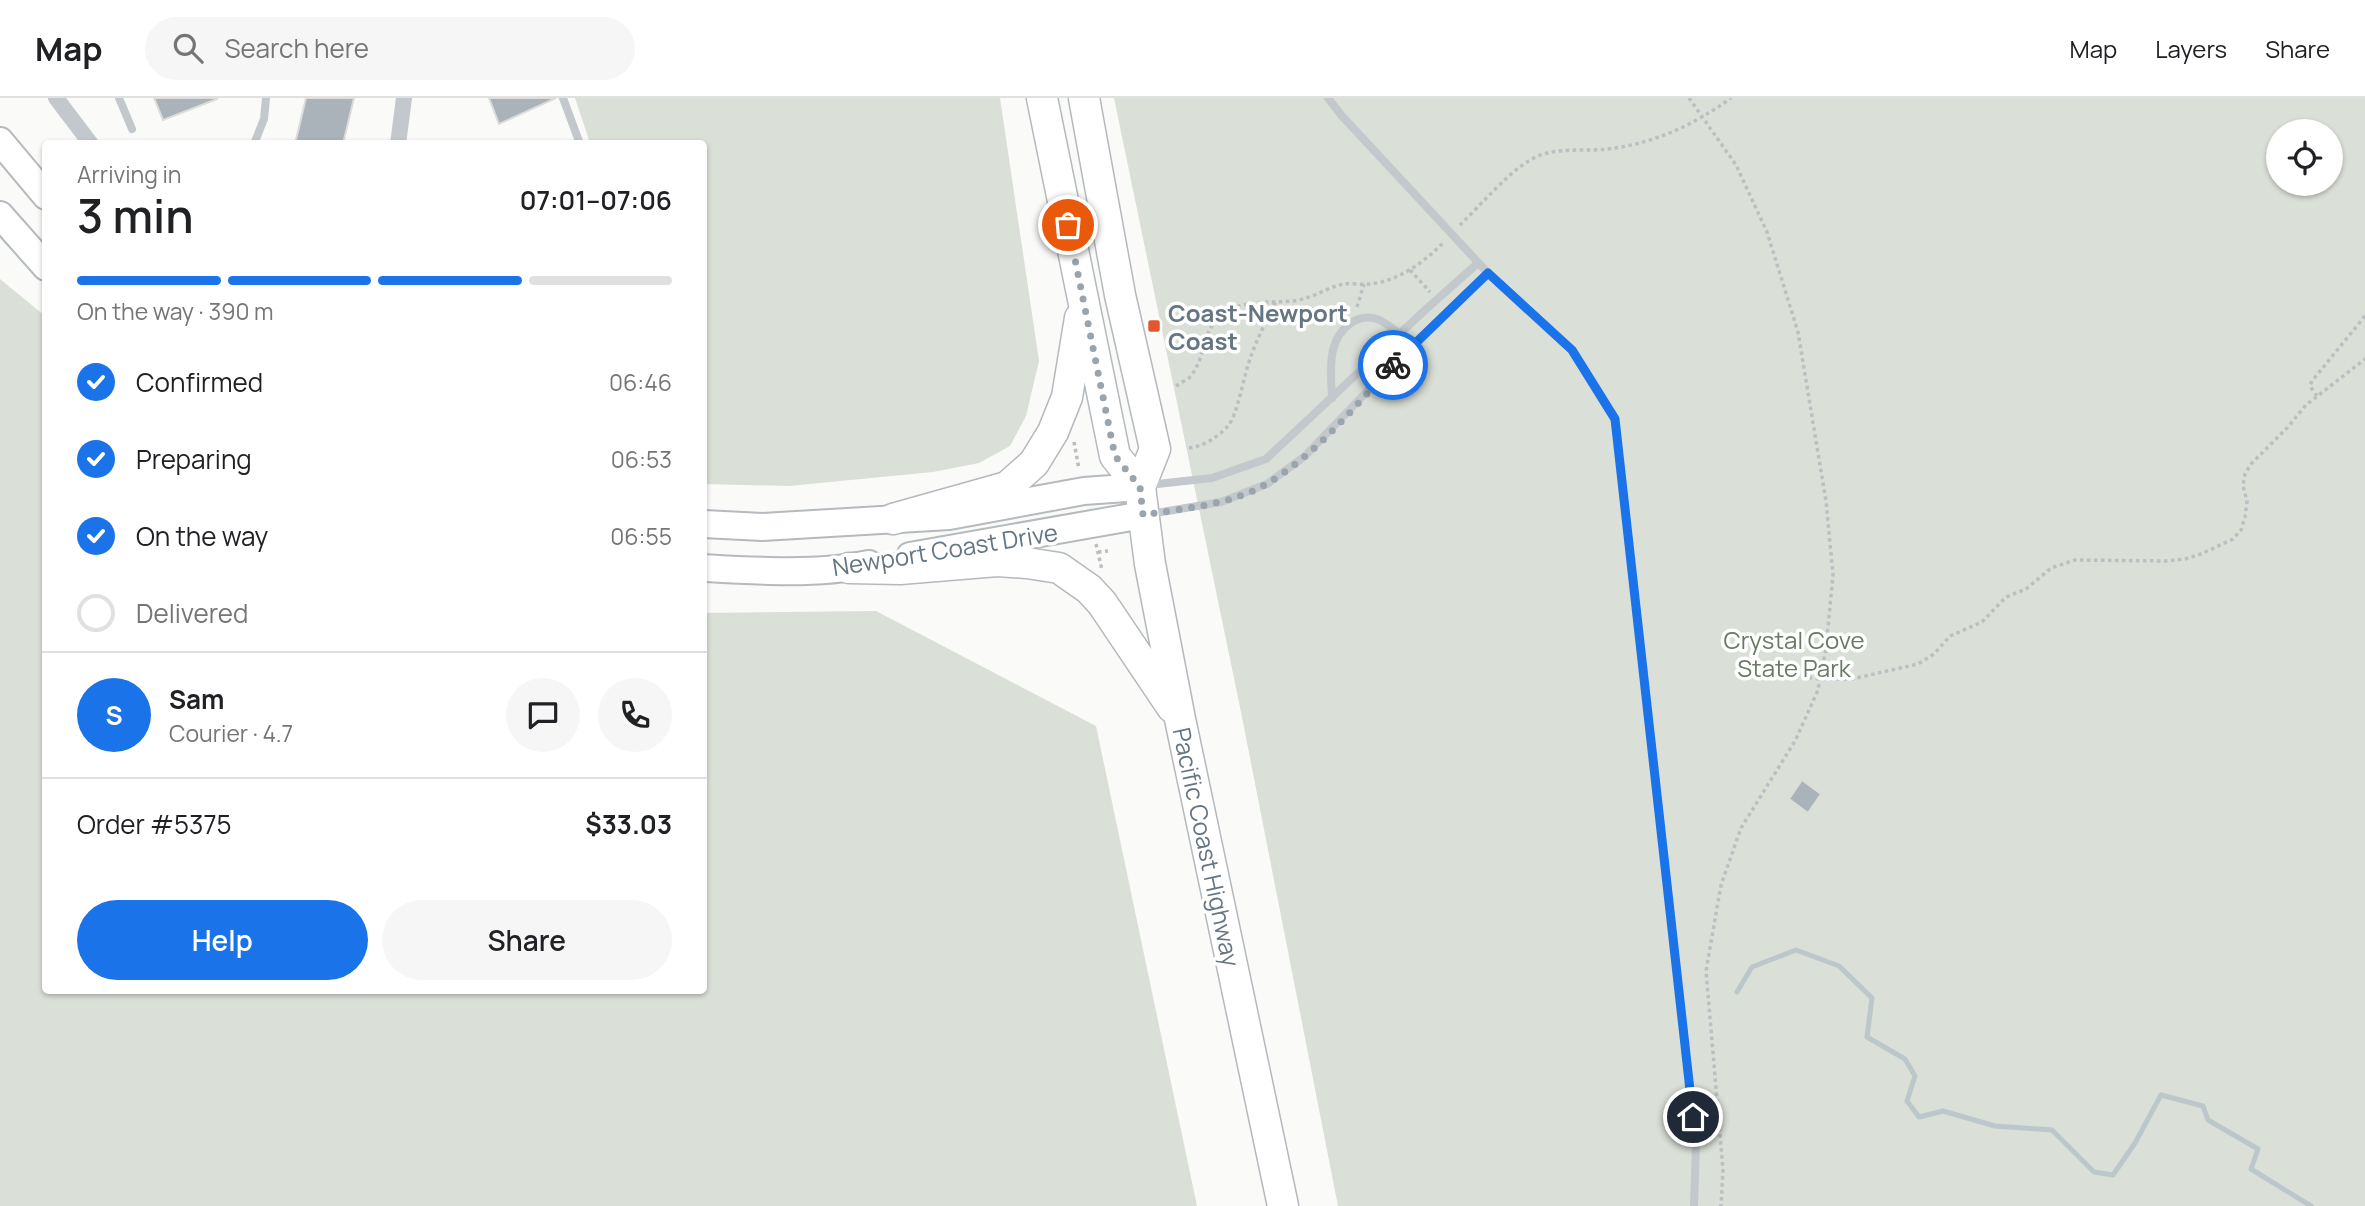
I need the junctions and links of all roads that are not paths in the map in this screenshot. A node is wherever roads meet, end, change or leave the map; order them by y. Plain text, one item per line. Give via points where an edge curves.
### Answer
1 (56, 98) edge
2 (119, 98) edge
3 (266, 98) edge
4 (404, 98) edge
5 (563, 98) edge
6 (1042, 98) edge
7 (1084, 98) edge
8 (1328, 98) edge
9 (132, 130) dead end
10 (88, 140) edge
11 (256, 140) edge
12 (399, 140) edge
13 (579, 140) edge
14 (0, 141) edge
15 (42, 191) edge
16 (0, 215) edge
17 (42, 262) edge
18 (1478, 263) junction
19 (1488, 273) junction
20 (1083, 297) junction
21 (1400, 334) junction
22 (1403, 354) junction
23 (1332, 398) junction
24 (1142, 501) junction
25 (893, 519) junction
26 (707, 524) edge
27 (707, 568) edge
28 (849, 568) junction
29 (1180, 719) junction
30 (1283, 1206) edge
31 (1694, 1206) edge

1 - 10 street
2 - 9 lane
3 - 11 lane
4 - 12 street
5 - 13 lane
6 - 20 highway
7 - 24 highway via 1120,295 1156,449
8 - 18 lane
14 - 15 main road
16 - 17 main road
18 - 19 lane
18 - 21 lane
19 - 22 lane
19 - 31 lane via 1572,350 1615,419 1696,1143
20 - 24 highway via 1115,456
20 - 25 highway via 1067,397 1034,463 1007,487
21 - 22 lane
21 - 23 lane
21 - 23 lane via 1378,320 1358,319 1345,327 1331,358
22 - 24 lane via 1305,456 1267,484 1221,502
23 - 24 lane via 1266,459
24 - 25 main road, Newport Coast Drive via 1084,491 949,516
24 - 28 main road, Newport Coast Drive
24 - 29 highway, Pacific Coast Highway
25 - 26 main road, Newport Coast Drive via 762,527
27 - 28 main road, Newport Coast Drive
28 - 29 highway via 997,561 1059,568 1102,603
29 - 30 highway, Pacific Coast Highway

